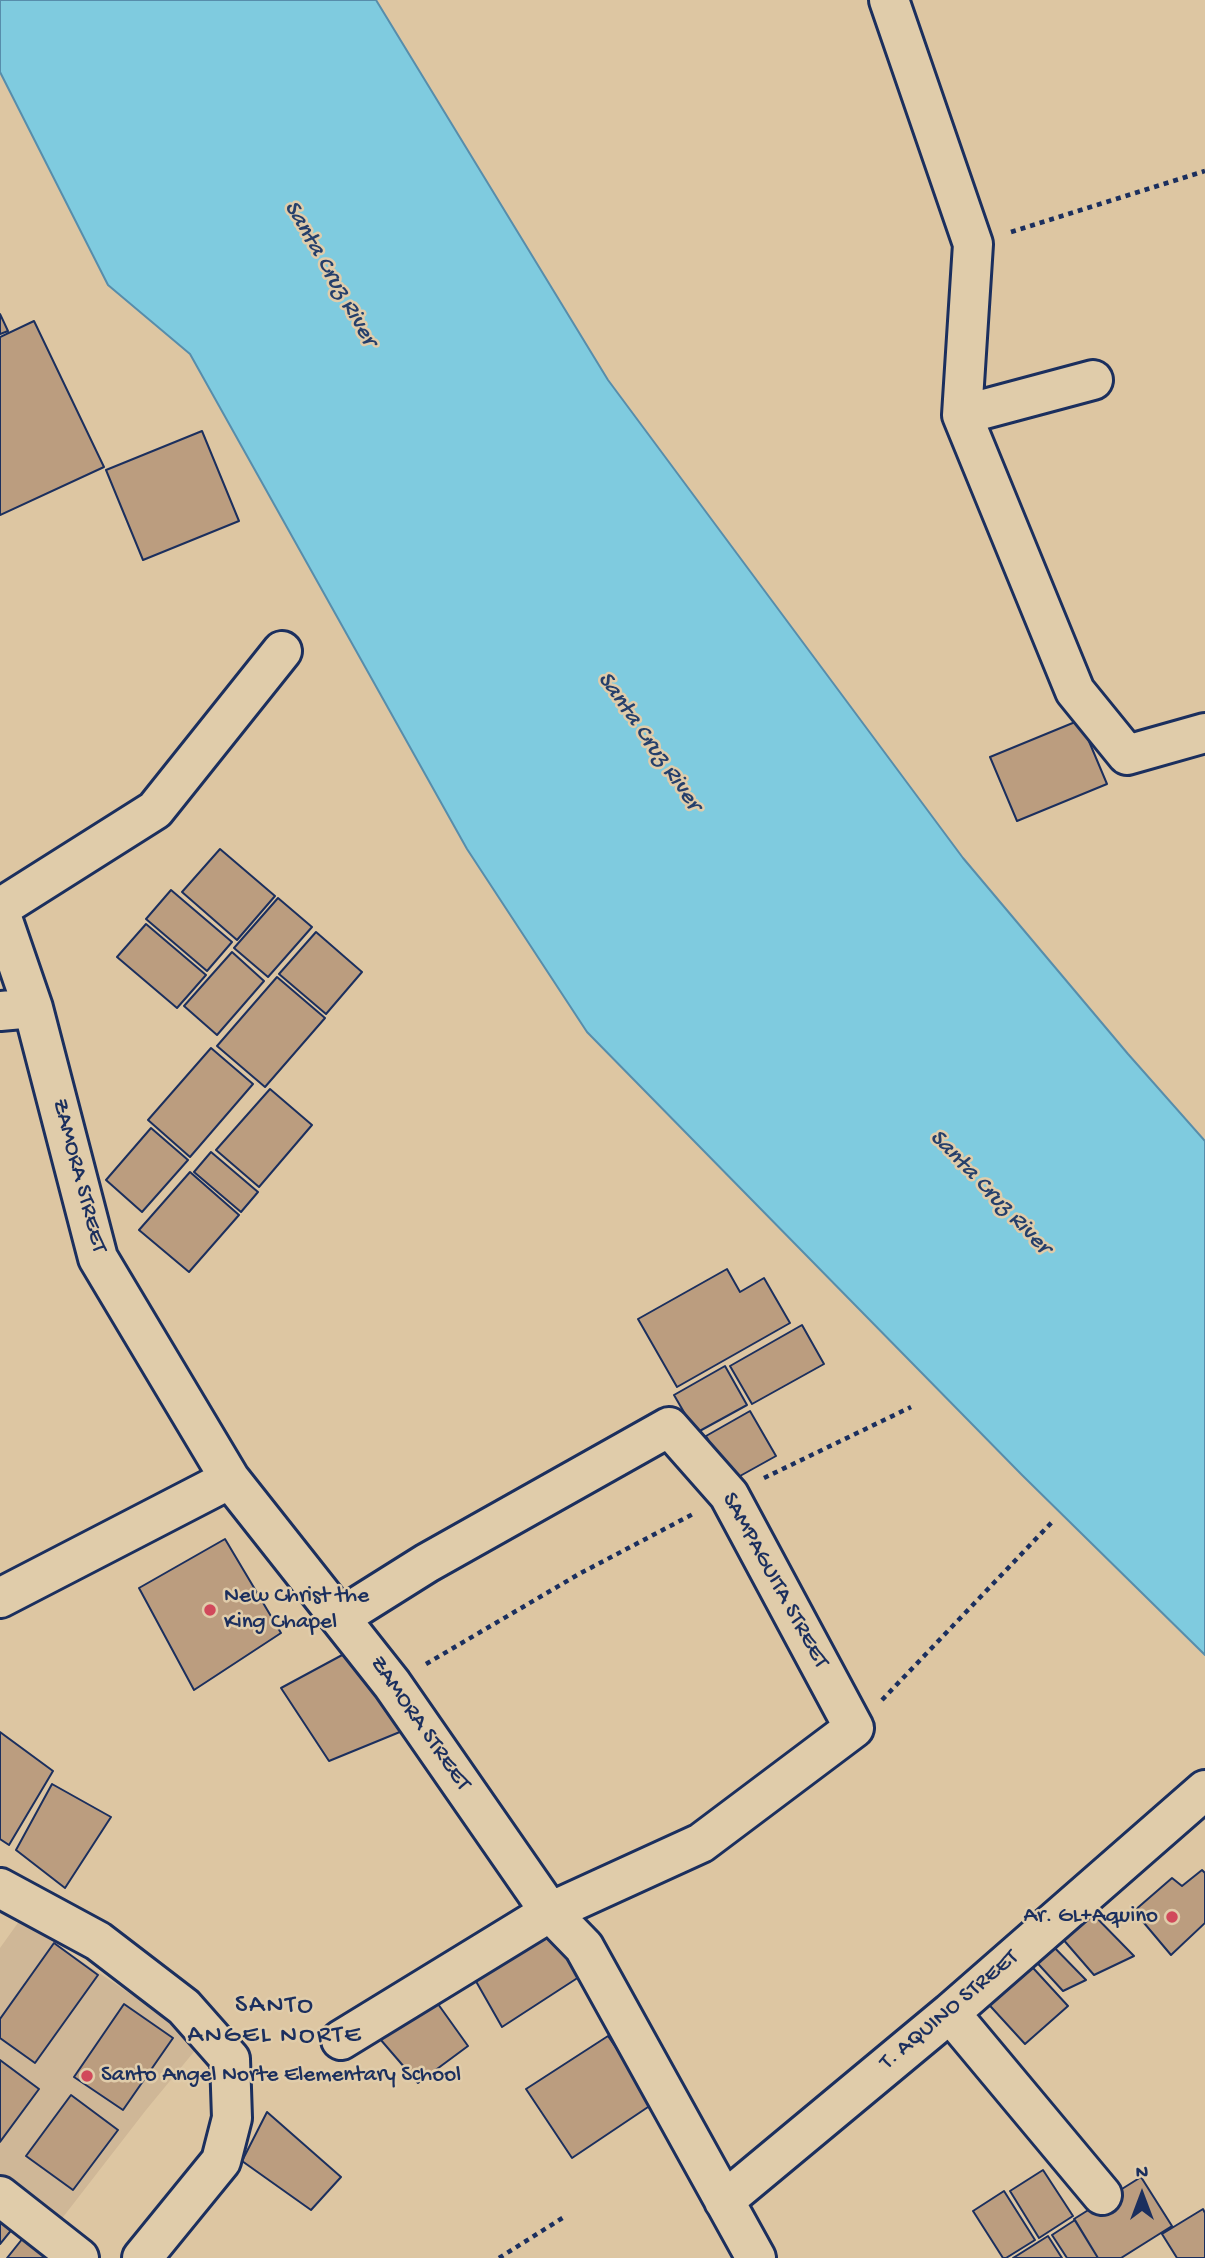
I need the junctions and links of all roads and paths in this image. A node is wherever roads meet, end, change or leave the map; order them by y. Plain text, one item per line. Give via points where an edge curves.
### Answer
1 (890, 0) edge
2 (1205, 172) edge
3 (973, 244) junction
4 (1093, 380) dead end
5 (962, 415) junction
6 (282, 651) dead end
7 (1205, 733) edge
8 (0, 910) edge
9 (17, 1009) edge
10 (911, 1407) dead end
11 (230, 1479) junction
12 (729, 1495) junction
13 (1052, 1522) dead end
14 (0, 1598) edge
15 (341, 1617) junction
16 (392, 1684) junction
17 (855, 1728) junction
18 (1205, 1790) edge
19 (0, 1888) edge
20 (550, 1912) junction
21 (950, 2013) junction
22 (341, 2040) dead end
23 (1102, 2195) dead end
24 (0, 2196) edge
25 (724, 2201) junction
26 (564, 2217) dead end
27 (79, 2258) edge
28 (142, 2258) edge
29 (499, 2258) edge
30 (756, 2258) edge

1 - 3 street
2 - 3 path
3 - 5 street
4 - 5 street
5 - 7 street via 1075,691 1127,755
6 - 8 street via 155,810
8 - 9 street, ZAMORA STREET
9 - 11 street, ZAMORA STREET via 98,1258
10 - 12 path
11 - 14 street
11 - 15 street, ZAMORA STREET
12 - 15 street, SAMPAGUITA STREET via 669,1427 427,1563
12 - 16 path via 579,1574
12 - 17 street, SAMPAGUITA STREET
13 - 17 path
15 - 16 street, ZAMORA STREET
16 - 20 street, ZAMORA STREET
17 - 20 street via 701,1843
18 - 21 street, T. AQUINO STREET
19 - 28 street via 98,1941 184,2007 230,2059 232,2118 220,2161
20 - 22 street
20 - 25 street, ZAMORA STREET via 584,1947
21 - 23 street
21 - 25 street, T. AQUINO STREET
24 - 27 street
25 - 30 street, ZAMORA STREET
26 - 29 path

